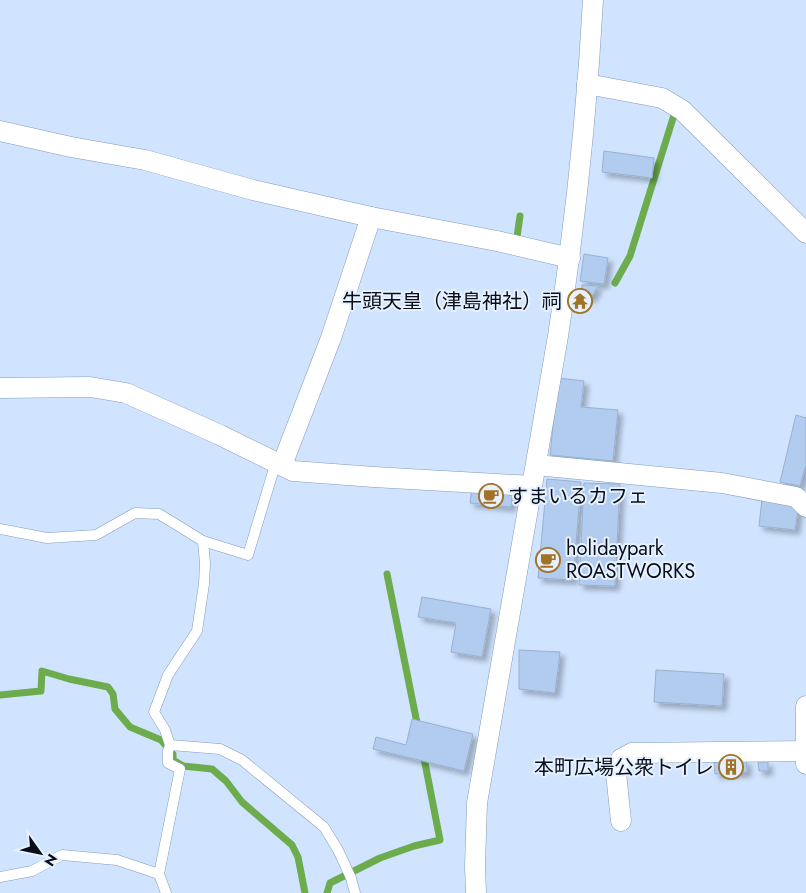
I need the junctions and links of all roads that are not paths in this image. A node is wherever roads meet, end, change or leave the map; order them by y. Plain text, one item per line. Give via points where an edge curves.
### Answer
1 (593, 5) edge
2 (587, 84) junction
3 (0, 132) edge
4 (371, 218) junction
5 (806, 233) edge
6 (570, 258) junction
7 (0, 388) edge
8 (279, 464) junction
9 (536, 465) junction
10 (532, 486) junction
11 (806, 507) edge
12 (0, 529) edge
13 (203, 541) junction
14 (806, 706) edge
15 (169, 748) junction
16 (806, 751) edge
17 (806, 762) edge
18 (621, 821) dead end
19 (159, 874) junction
20 (0, 877) edge
21 (163, 892) edge
22 (356, 893) edge
23 (476, 893) edge

1 - 2 street
2 - 5 street via 662,98 682,110
2 - 6 street
3 - 4 street via 144,160
4 - 6 street
4 - 8 street via 331,338
6 - 9 street
7 - 8 street via 90,387 126,393
8 - 10 street via 293,470
8 - 13 lane via 248,555
9 - 10 street
9 - 11 street via 722,483 796,497
10 - 23 street via 477,803
12 - 13 lane via 47,538 96,535 135,513 158,514
13 - 15 lane via 204,584 196,631 168,676 154,712
14 - 16 street
15 - 19 lane via 168,762 180,769
15 - 22 lane via 220,749 242,760 324,827 338,850
16 - 17 street
16 - 18 street via 632,752 621,759 616,773
19 - 20 lane via 117,860 62,856 32,871
19 - 21 lane

